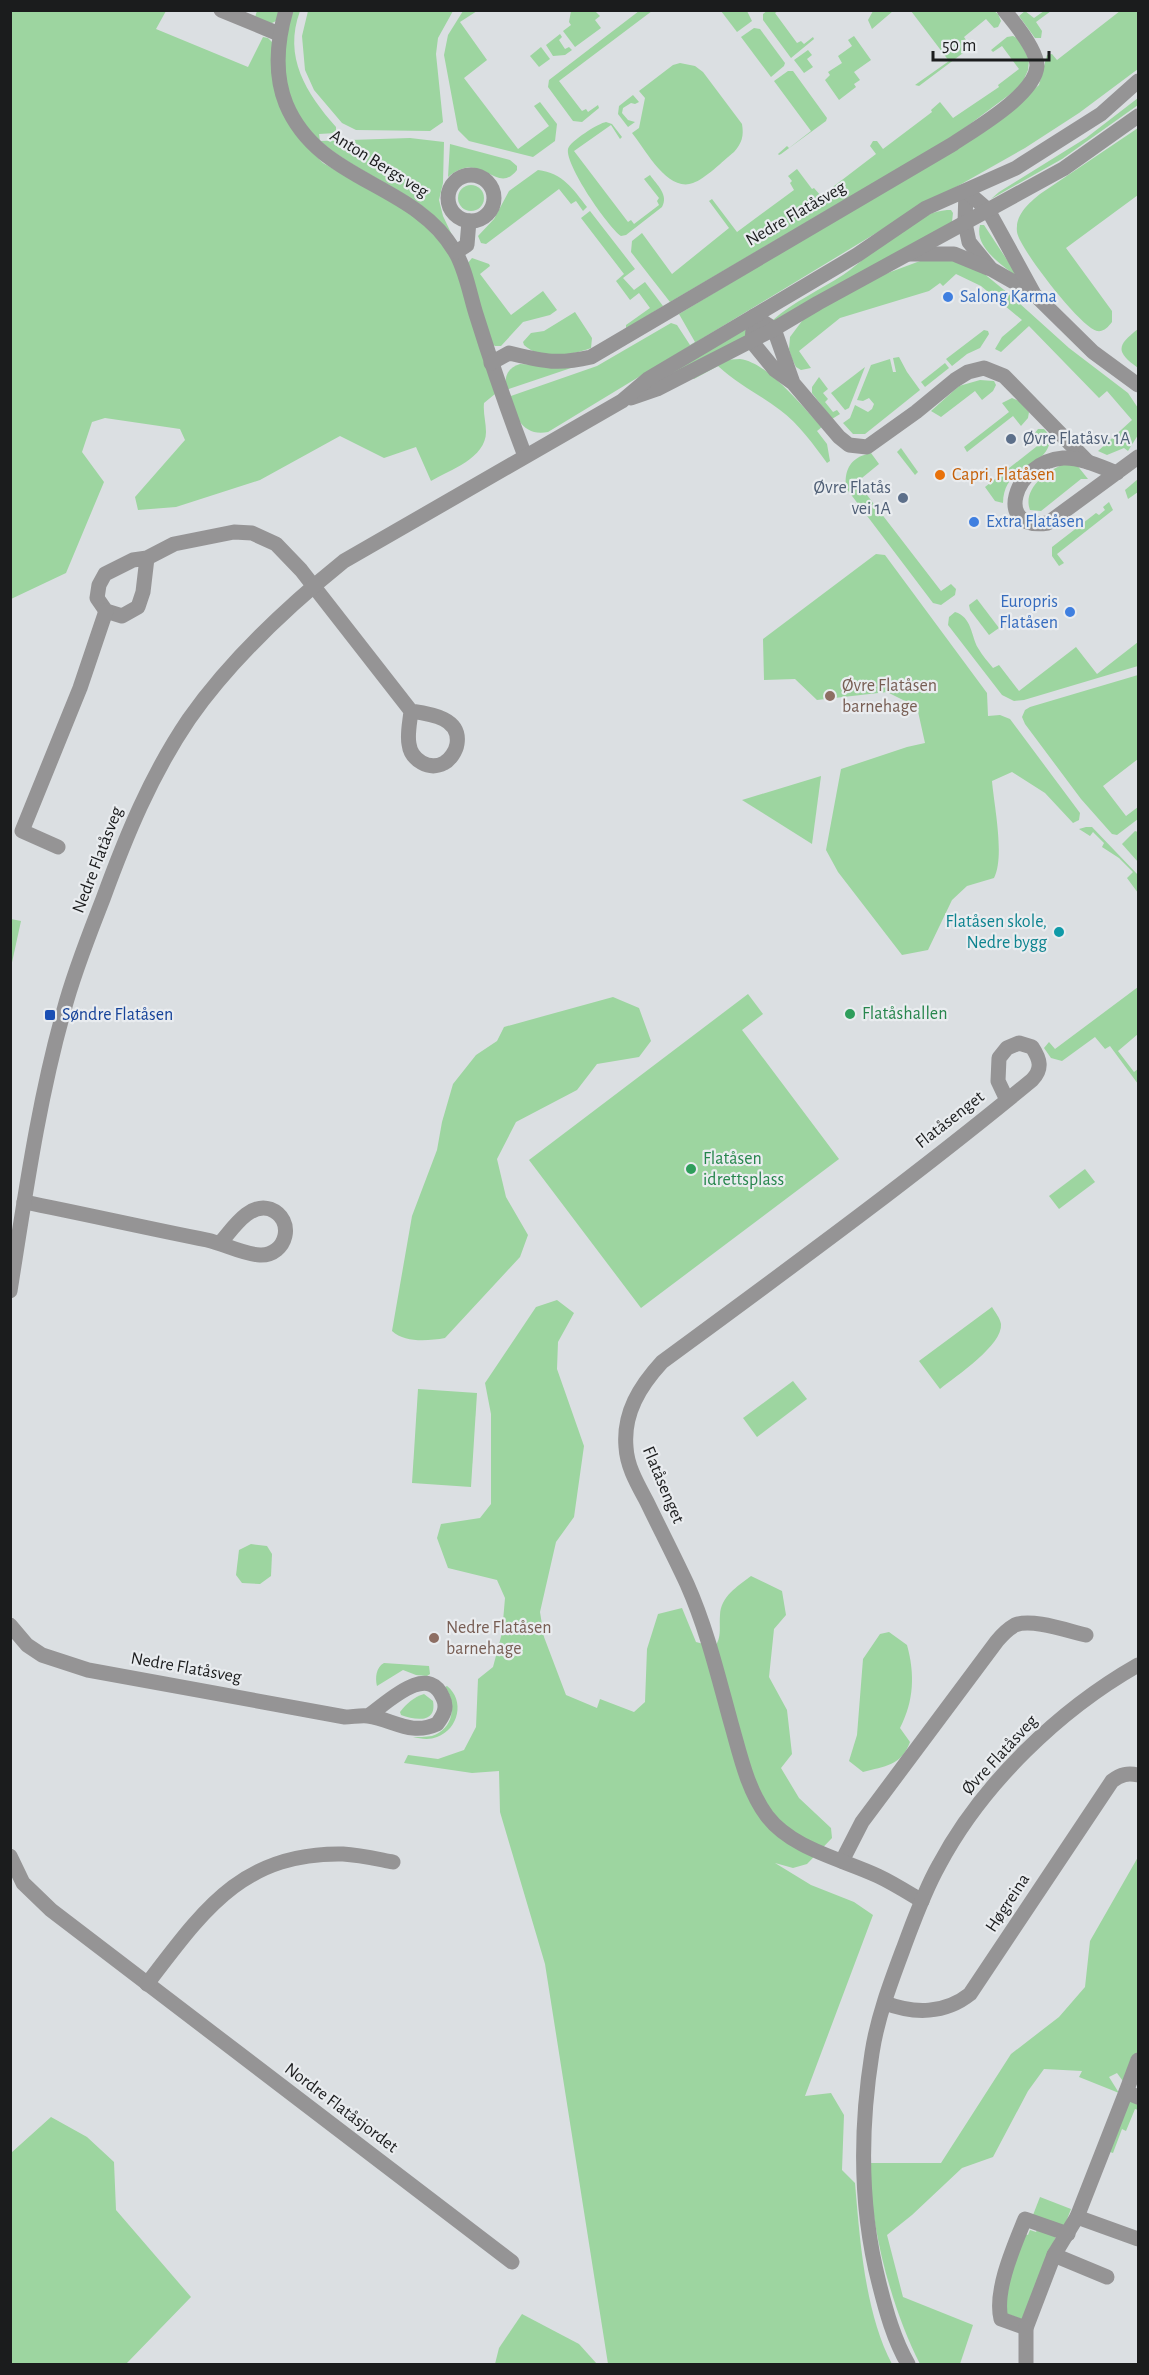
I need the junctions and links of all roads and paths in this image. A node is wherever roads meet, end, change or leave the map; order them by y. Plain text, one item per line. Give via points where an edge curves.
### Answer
1 (221, 10) edge
2 (286, 10) edge
3 (1004, 10) edge
4 (279, 34) junction
5 (1138, 81) edge
6 (1138, 116) edge
7 (966, 191) junction
8 (988, 210) junction
9 (469, 221) dead end
10 (965, 223) junction
11 (456, 252) junction
12 (907, 254) junction
13 (991, 269) junction
14 (1033, 293) junction
15 (754, 316) junction
16 (774, 330) junction
17 (752, 342) junction
18 (492, 363) junction
19 (684, 367) junction
20 (793, 383) junction
21 (1138, 385) edge
22 (525, 456) junction
23 (1138, 456) edge
24 (1088, 462) junction
25 (1117, 473) junction
26 (147, 558) junction
27 (313, 586) junction
28 (106, 611) junction
29 (411, 711) dead end
30 (16, 830) edge
31 (58, 847) dead end
32 (1007, 1100) dead end
33 (24, 1202) junction
34 (220, 1243) dead end
35 (10, 1291) edge
36 (12, 1629) edge
37 (1086, 1635) dead end
38 (1138, 1665) edge
39 (368, 1716) junction
40 (1138, 1775) edge
41 (10, 1856) edge
42 (842, 1861) junction
43 (393, 1862) dead end
44 (922, 1900) junction
45 (147, 1984) junction
46 (885, 2003) junction
47 (1138, 2060) edge
48 (1132, 2094) edge
49 (1077, 2217) junction
50 (1068, 2234) junction
51 (1138, 2239) edge
52 (1054, 2255) junction
53 (512, 2262) dead end
54 (1107, 2277) dead end
55 (1026, 2328) junction
56 (908, 2364) edge
57 (1026, 2364) edge

1 - 4 street
2 - 4 street, Anton Bergs veg
3 - 18 street, Nedre Flatåsveg via 1035,54 1037,67 1028,86 962,138 591,357 567,363 509,353
4 - 11 street, Anton Bergs veg via 278,73 283,95 293,121 310,142 328,159 411,205 439,228
5 - 7 street, Nedre Flatåsveg via 1101,114 1025,162
6 - 8 street, Nedre Flatåsveg via 1063,169
7 - 8 street
7 - 10 street
7 - 15 street, Nedre Flatåsveg via 926,208 857,255
8 - 10 street, Nedre Flatåsveg
8 - 14 street
9 - 11 street via 467,245
10 - 12 street, Nedre Flatåsveg
10 - 13 street via 969,242
11 - 18 street
12 - 13 street, Nedre Flatåsveg via 954,254
12 - 16 street, Nedre Flatåsveg
13 - 14 street
14 - 21 street via 1094,352
15 - 16 street
15 - 17 street
15 - 19 street, Nedre Flatåsveg via 723,334
16 - 17 street, Nedre Flatåsveg
16 - 20 street
17 - 19 street, Nedre Flatåsveg
17 - 20 street via 775,370
18 - 22 street
19 - 22 street, Nedre Flatåsveg via 657,389 622,400
20 - 24 street via 839,437 849,445 867,447 955,380 984,368 1004,376
22 - 27 street, Nedre Flatåsveg via 344,561
23 - 25 street
24 - 25 street
24 - 25 street via 1064,458 1045,462 1024,477 1016,491 1015,505 1024,521 1048,523
26 - 27 street via 174,544 234,532 252,533 276,544
26 - 28 street via 138,607 122,616
26 - 28 street via 133,560 105,574 97,598
27 - 29 street
27 - 33 street, Nedre Flatåsveg via 242,653 190,719 134,817 61,1020
28 - 30 street via 80,688
30 - 31 street
32 - 42 street, Flatåsenget via 861,1215 662,1362 644,1381 626,1429 632,1473 704,1627 754,1794 768,1817 785,1833
33 - 34 street
33 - 35 street, Nedre Flatåsveg
36 - 39 street, Nedre Flatåsveg via 42,1654 88,1670 345,1717
37 - 42 street via 1031,1623 1007,1631 862,1822
38 - 44 street, Øvre Flatåsveg via 1103,1685 1033,1744 978,1806 939,1864
39 - 39 street, Nedre Flatåsveg via 401,1727 428,1728 442,1717 444,1699 429,1684 415,1684
40 - 46 street, Høgreina via 1119,1776 1112,1781 970,1994 940,2010 900,2008
41 - 45 street, Nordre Flatåsjordet via 33,1894
42 - 44 street, Flatåsenget
43 - 45 street via 345,1854 312,1855 261,1870 218,1898
44 - 46 street
45 - 53 street, Nordre Flatåsjordet
46 - 56 street via 872,2053 864,2141 864,2194 870,2248 884,2302
47 - 48 street
48 - 49 street
49 - 50 street
49 - 51 street
50 - 52 street
50 - 55 street via 1025,2219 1011,2251 998,2307 1001,2319
52 - 54 street
52 - 55 street
55 - 57 street

